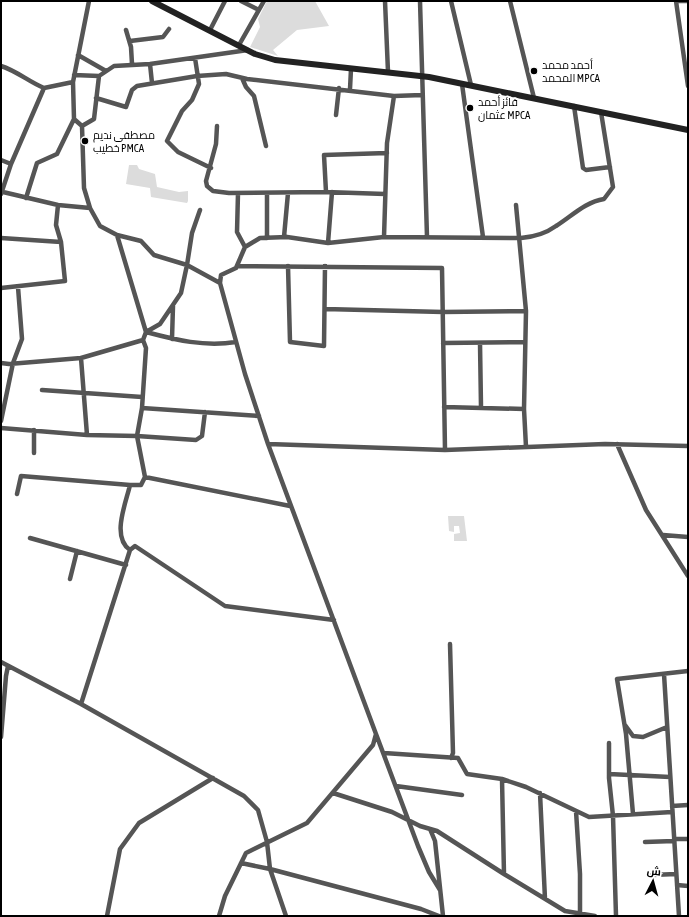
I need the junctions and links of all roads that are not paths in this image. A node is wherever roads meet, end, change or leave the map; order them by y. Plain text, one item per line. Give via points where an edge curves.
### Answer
1 (89, 1) edge
2 (152, 1) edge
3 (225, 1) edge
4 (241, 1) edge
5 (264, 1) edge
6 (385, 1) edge
7 (420, 1) edge
8 (451, 1) edge
9 (510, 1) edge
10 (676, 1) edge
11 (688, 2) edge
12 (259, 10) junction
13 (169, 29) dead end
14 (126, 30) dead end
15 (210, 30) junction
16 (130, 41) junction
17 (239, 45) junction
18 (248, 50) junction
19 (78, 55) junction
20 (195, 58) junction
21 (132, 64) junction
22 (150, 64) junction
23 (1, 66) edge
24 (351, 69) junction
25 (106, 71) junction
26 (388, 72) junction
27 (74, 75) junction
28 (99, 76) junction
29 (197, 76) junction
30 (422, 76) junction
31 (242, 78) junction
32 (73, 82) junction
33 (152, 84) junction
34 (462, 84) junction
35 (471, 86) junction
36 (688, 86) edge
37 (44, 88) junction
38 (339, 88) junction
39 (350, 90) junction
40 (422, 95) junction
41 (394, 96) junction
42 (96, 98) junction
43 (534, 98) junction
44 (574, 106) junction
45 (601, 112) junction
46 (336, 115) dead end
47 (74, 119) junction
48 (82, 126) junction
49 (217, 126) dead end
50 (688, 130) edge
51 (266, 146) dead end
52 (387, 153) junction
53 (1, 160) edge
54 (11, 164) junction
55 (610, 167) junction
56 (211, 168) junction
57 (329, 192) junction
58 (2, 193) edge
59 (238, 193) junction
60 (267, 193) junction
61 (288, 193) junction
62 (385, 194) junction
63 (26, 198) junction
64 (58, 205) junction
65 (516, 205) dead end
66 (90, 208) junction
67 (200, 210) dead end
68 (117, 235) junction
69 (284, 237) junction
70 (384, 237) junction
71 (427, 237) junction
72 (483, 237) junction
73 (1, 238) edge
74 (267, 238) junction
75 (521, 238) junction
76 (61, 242) junction
77 (328, 243) junction
78 (245, 247) junction
79 (187, 265) junction
80 (237, 266) junction
81 (288, 266) junction
82 (325, 266) junction
83 (220, 283) junction
84 (18, 287) junction
85 (1, 288) edge
86 (173, 306) junction
87 (325, 310) junction
88 (526, 311) junction
89 (442, 312) junction
90 (146, 332) junction
91 (172, 339) junction
92 (143, 340) junction
93 (236, 342) junction
94 (525, 342) junction
95 (443, 343) junction
96 (480, 343) junction
97 (81, 358) junction
98 (1, 363) edge
99 (13, 363) junction
100 (42, 390) dead end
101 (84, 393) junction
102 (142, 397) junction
103 (444, 407) junction
104 (481, 407) junction
105 (142, 408) junction
106 (524, 408) junction
107 (205, 412) junction
108 (259, 416) junction
109 (1, 421) edge
110 (1, 428) edge
111 (34, 430) junction
112 (87, 435) junction
113 (137, 436) junction
114 (268, 444) junction
115 (617, 444) junction
116 (688, 446) edge
117 (526, 447) junction
118 (445, 450) junction
119 (34, 453) dead end
120 (145, 478) junction
121 (130, 485) junction
122 (17, 494) dead end
123 (290, 506) junction
124 (663, 536) junction
125 (688, 537) edge
126 (30, 538) dead end
127 (130, 550) junction
128 (77, 551) junction
129 (126, 565) junction
130 (688, 576) edge
131 (70, 579) dead end
132 (334, 620) junction
133 (450, 644) dead end
134 (1, 662) edge
135 (8, 666) junction
136 (688, 671) edge
137 (664, 674) junction
138 (81, 704) junction
139 (624, 723) junction
140 (667, 727) junction
141 (376, 734) junction
142 (1, 737) edge
143 (609, 743) dead end
144 (384, 753) junction
145 (451, 758) junction
146 (609, 774) junction
147 (630, 775) junction
148 (670, 777) junction
149 (213, 778) junction
150 (502, 779) junction
151 (396, 786) junction
152 (333, 793) junction
153 (540, 793) junction
154 (462, 795) dead end
155 (688, 805) edge
156 (672, 806) junction
157 (576, 811) junction
158 (672, 812) junction
159 (633, 814) junction
160 (613, 816) junction
161 (410, 821) junction
162 (430, 829) junction
163 (688, 839) edge
164 (674, 840) junction
165 (267, 842) junction
166 (645, 842) dead end
167 (241, 863) junction
168 (270, 869) junction
169 (504, 874) junction
170 (676, 874) junction
171 (652, 875) dead end
172 (677, 885) junction
173 (688, 886) edge
174 (440, 890) junction
175 (545, 898) junction
176 (580, 913) junction
177 (107, 916) edge
178 (219, 916) edge
179 (286, 916) edge
180 (439, 916) edge
181 (443, 916) edge
182 (592, 916) edge
183 (616, 916) edge
184 (679, 916) edge

1 - 19 street
2 - 15 street
3 - 15 street
4 - 12 street
5 - 12 street
6 - 26 street
7 - 30 street
8 - 35 street
9 - 43 street
10 - 11 street
10 - 36 street
12 - 17 street
13 - 16 street via 163,37
14 - 16 street
15 - 17 street
16 - 21 street
17 - 18 street
18 - 20 street
18 - 24 street via 275,60
19 - 25 street
19 - 27 street
20 - 22 street
20 - 29 street
21 - 22 street
21 - 25 street via 114,66
22 - 33 street
23 - 37 street
24 - 26 street
24 - 39 street
25 - 28 street
26 - 30 street
27 - 28 street
27 - 32 street
28 - 42 street
29 - 31 street via 226,74
29 - 33 street
29 - 56 street via 197,91 182,111 167,141 178,152
30 - 34 street
30 - 40 street
31 - 38 street
31 - 51 street via 254,96
32 - 37 street
32 - 47 street
33 - 42 street via 137,86 132,90 126,107
34 - 35 street
34 - 72 street
35 - 43 street
37 - 54 street
38 - 39 street
38 - 46 street
39 - 41 street
40 - 41 street
40 - 71 street
41 - 52 street
42 - 48 street via 94,119
43 - 44 street
44 - 45 street
44 - 55 street via 583,168 586,170
45 - 50 street
45 - 55 street
47 - 48 street
47 - 63 street via 58,154 37,163
48 - 66 street via 84,188
49 - 56 street
52 - 57 street via 324,154
52 - 62 street
53 - 54 street
54 - 58 street
55 - 75 street via 613,188 604,199 593,201 544,233
56 - 59 street via 206,181 210,190
57 - 61 street
57 - 62 street
57 - 77 street
58 - 63 street
59 - 60 street
59 - 78 street via 237,232
60 - 61 street
60 - 74 street
61 - 69 street
62 - 70 street
63 - 64 street
64 - 66 street
64 - 76 street via 56,225
65 - 75 street
66 - 68 street via 100,226
67 - 79 street via 192,233
68 - 79 street via 141,241 154,255
68 - 90 street
69 - 74 street
69 - 77 street
70 - 71 street
70 - 77 street
71 - 72 street
72 - 75 street
73 - 76 street
74 - 78 street via 260,238
75 - 88 street
76 - 84 street via 65,281
78 - 80 street
79 - 83 street
79 - 86 street via 181,293
80 - 81 street
80 - 83 street via 221,275
81 - 82 street
81 - 87 street via 290,342 324,346
82 - 87 street
82 - 89 street via 442,268
83 - 93 street
84 - 85 street
84 - 99 street via 22,339
86 - 90 street via 160,324
86 - 91 street
87 - 89 street
88 - 89 street
88 - 94 street
89 - 95 street
90 - 91 street
90 - 92 street
91 - 93 street via 187,343
92 - 97 street
92 - 102 street via 146,348
93 - 108 street
94 - 96 street
94 - 106 street
95 - 96 street
95 - 103 street
96 - 104 street
97 - 99 street
97 - 101 street
98 - 99 street
99 - 109 street
100 - 101 street
101 - 102 street
101 - 112 street
102 - 105 street
103 - 104 street
103 - 118 street
104 - 106 street
105 - 107 street
105 - 113 street
106 - 117 street
107 - 108 street
107 - 113 street via 202,436 196,440
108 - 114 street
110 - 111 street
111 - 112 street
111 - 119 street
112 - 113 street
113 - 120 street
114 - 118 street
114 - 123 street
115 - 116 street
115 - 117 street
115 - 124 street via 646,510
117 - 118 street
120 - 121 street via 141,485
120 - 123 street
121 - 122 street via 21,476
121 - 127 street via 120,533 124,546
123 - 132 street
124 - 125 street
124 - 130 street
126 - 128 street
127 - 129 street
127 - 132 street via 135,546 225,606
128 - 129 street
128 - 131 street
129 - 138 street
132 - 141 street
133 - 145 street via 453,753
134 - 135 street
135 - 138 street
135 - 142 street
136 - 137 street
137 - 139 street via 617,679
137 - 140 street
138 - 149 street
139 - 140 street via 633,736 643,737
139 - 147 street
140 - 148 street
141 - 144 street
141 - 152 street via 373,745
143 - 146 street
144 - 145 street
144 - 151 street
145 - 150 street via 458,758 467,774
146 - 147 street
146 - 160 street
147 - 148 street
147 - 159 street
148 - 156 street
149 - 165 street via 244,796 258,810
149 - 177 street via 138,823 120,849
150 - 153 street
150 - 169 street
151 - 154 street
151 - 161 street
152 - 161 street via 392,812
152 - 165 street via 307,823
153 - 157 street
153 - 175 street
155 - 156 street
156 - 158 street
157 - 160 street via 589,817
157 - 176 street
158 - 159 street
158 - 164 street
159 - 160 street
160 - 183 street
161 - 162 street
161 - 174 street via 429,872
162 - 169 street via 438,831
162 - 174 street via 435,840
163 - 164 street
164 - 166 street
164 - 170 street
165 - 167 street via 246,853
165 - 168 street
167 - 168 street
167 - 178 street via 225,896
168 - 179 street
168 - 180 street
169 - 175 street
170 - 171 street
170 - 172 street
172 - 173 street
172 - 184 street
174 - 181 street
175 - 176 street via 565,911
176 - 182 street

